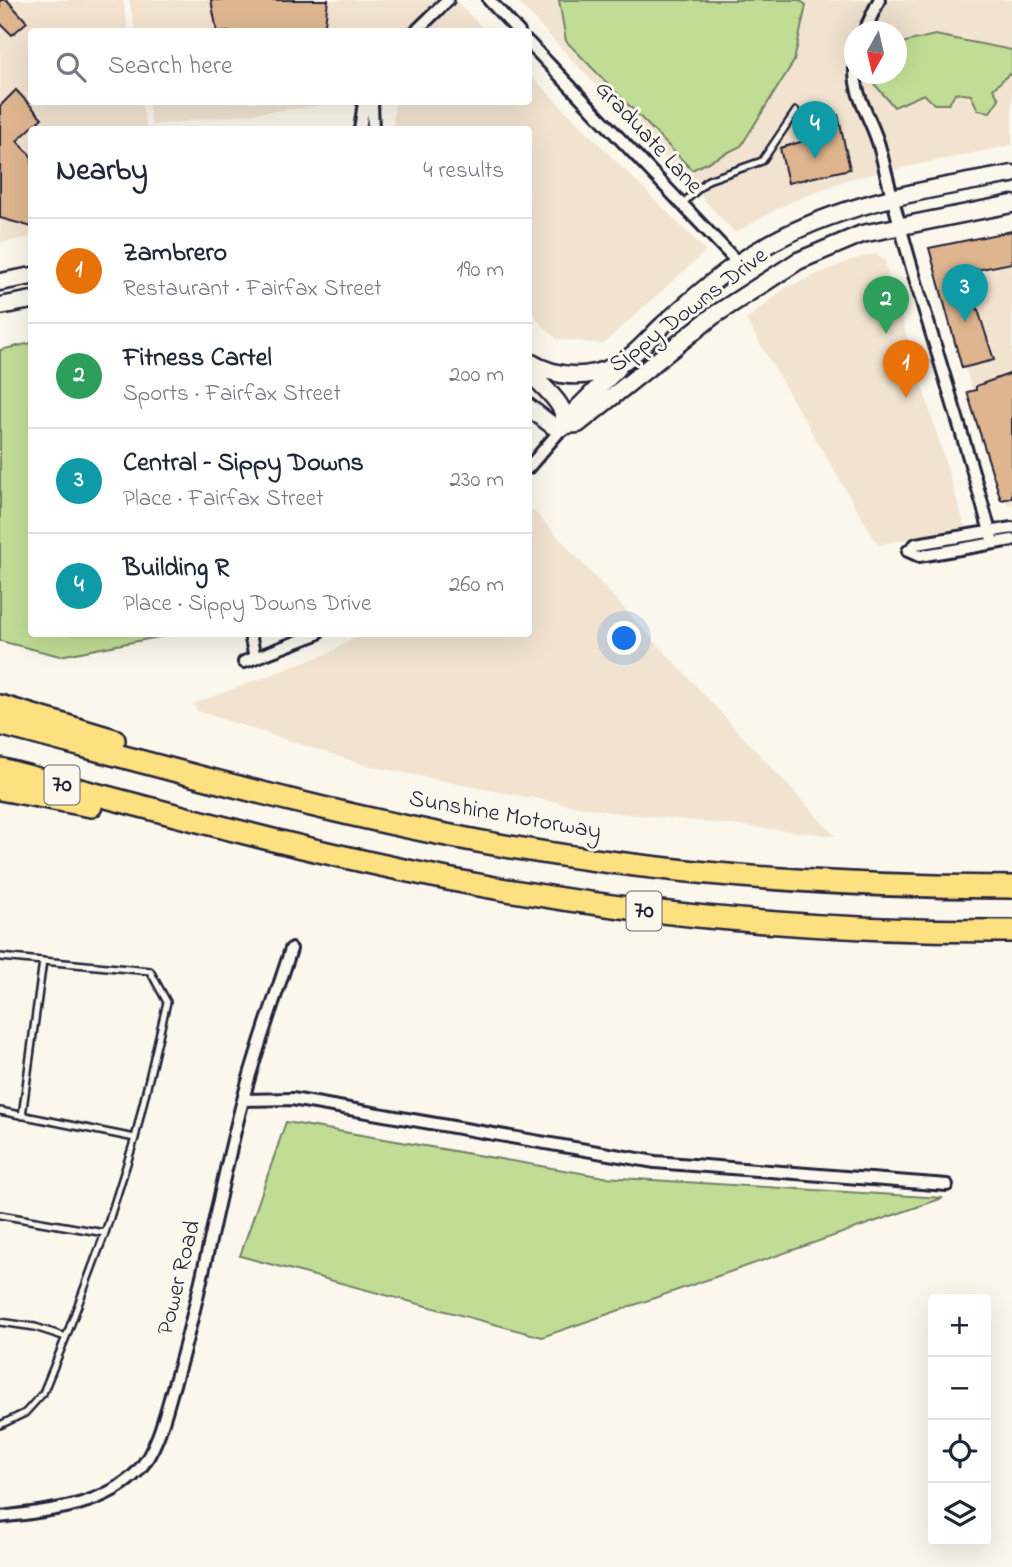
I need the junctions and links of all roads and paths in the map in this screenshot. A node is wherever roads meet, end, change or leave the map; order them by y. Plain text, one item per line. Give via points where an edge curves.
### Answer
1 (448, 0) edge
2 (489, 0) edge
3 (879, 0) edge
4 (868, 21) edge
5 (419, 28) edge
6 (515, 28) edge
7 (532, 46) edge
8 (857, 84) edge
9 (364, 105) edge
10 (372, 105) edge
11 (796, 111) dead end
12 (361, 126) edge
13 (373, 126) edge
14 (1012, 174) edge
15 (890, 198) junction
16 (682, 204) junction
17 (1012, 204) edge
18 (898, 225) junction
19 (738, 263) junction
20 (28, 277) edge
21 (0, 282) edge
22 (28, 301) edge
23 (0, 306) edge
24 (629, 357) junction
25 (532, 363) edge
26 (532, 375) edge
27 (532, 411) edge
28 (563, 428) junction
29 (532, 463) edge
30 (1012, 528) edge
31 (990, 532) junction
32 (1012, 540) edge
33 (993, 543) junction
34 (250, 637) edge
35 (309, 637) edge
36 (0, 706) edge
37 (0, 724) edge
38 (0, 769) edge
39 (0, 789) edge
40 (272, 796) junction
41 (124, 801) junction
42 (1012, 887) edge
43 (1012, 931) edge
44 (291, 949) dead end
45 (0, 957) edge
46 (43, 961) junction
47 (243, 1100) junction
48 (0, 1111) edge
49 (22, 1116) junction
50 (135, 1138) junction
51 (947, 1185) dead end
52 (0, 1215) edge
53 (105, 1234) junction
54 (0, 1322) edge
55 (66, 1336) junction
56 (0, 1425) edge
57 (0, 1517) edge

1 - 5 street
2 - 6 street
3 - 4 street
7 - 16 street, Graduate Lane
8 - 15 street via 858,98 877,139
9 - 12 street
10 - 13 street
11 - 16 lane via 762,161 708,180
14 - 15 main road, Sippy Downs Drive
15 - 18 street
15 - 19 main road, Sippy Downs Drive via 822,218
16 - 19 street, Graduate Lane
17 - 18 main road, Sippy Downs Drive
18 - 28 main road, Sippy Downs Drive via 833,244 775,273 665,352 591,416
18 - 31 street
19 - 24 main road, Sippy Downs Drive
20 - 21 main road
22 - 23 main road
24 - 25 main road, Sippy Downs Drive via 579,376
24 - 28 main road
26 - 28 main road via 563,411
27 - 28 main road via 545,422
28 - 29 street
30 - 31 street
31 - 33 street
31 - 33 street via 916,544 908,551 919,556
32 - 33 street
34 - 35 street via 250,660
36 - 40 highway via 259,781
37 - 40 highway, Sunshine Motorway / 70
38 - 41 highway, 70
39 - 41 highway via 93,806
40 - 42 highway, Sunshine Motorway / 70 via 442,834 659,868 833,882
41 - 43 highway, 70 via 393,868 591,904 858,928
44 - 47 street, Power Road
45 - 46 lane
46 - 49 lane
46 - 50 lane via 150,971 167,1002
47 - 51 street via 292,1099 656,1162
47 - 57 street, Power Road via 180,1364 160,1433 139,1470 117,1489 58,1509
48 - 49 lane
49 - 50 lane
50 - 53 lane
52 - 53 lane
53 - 55 lane
54 - 55 lane
55 - 56 lane via 43,1393 25,1413

